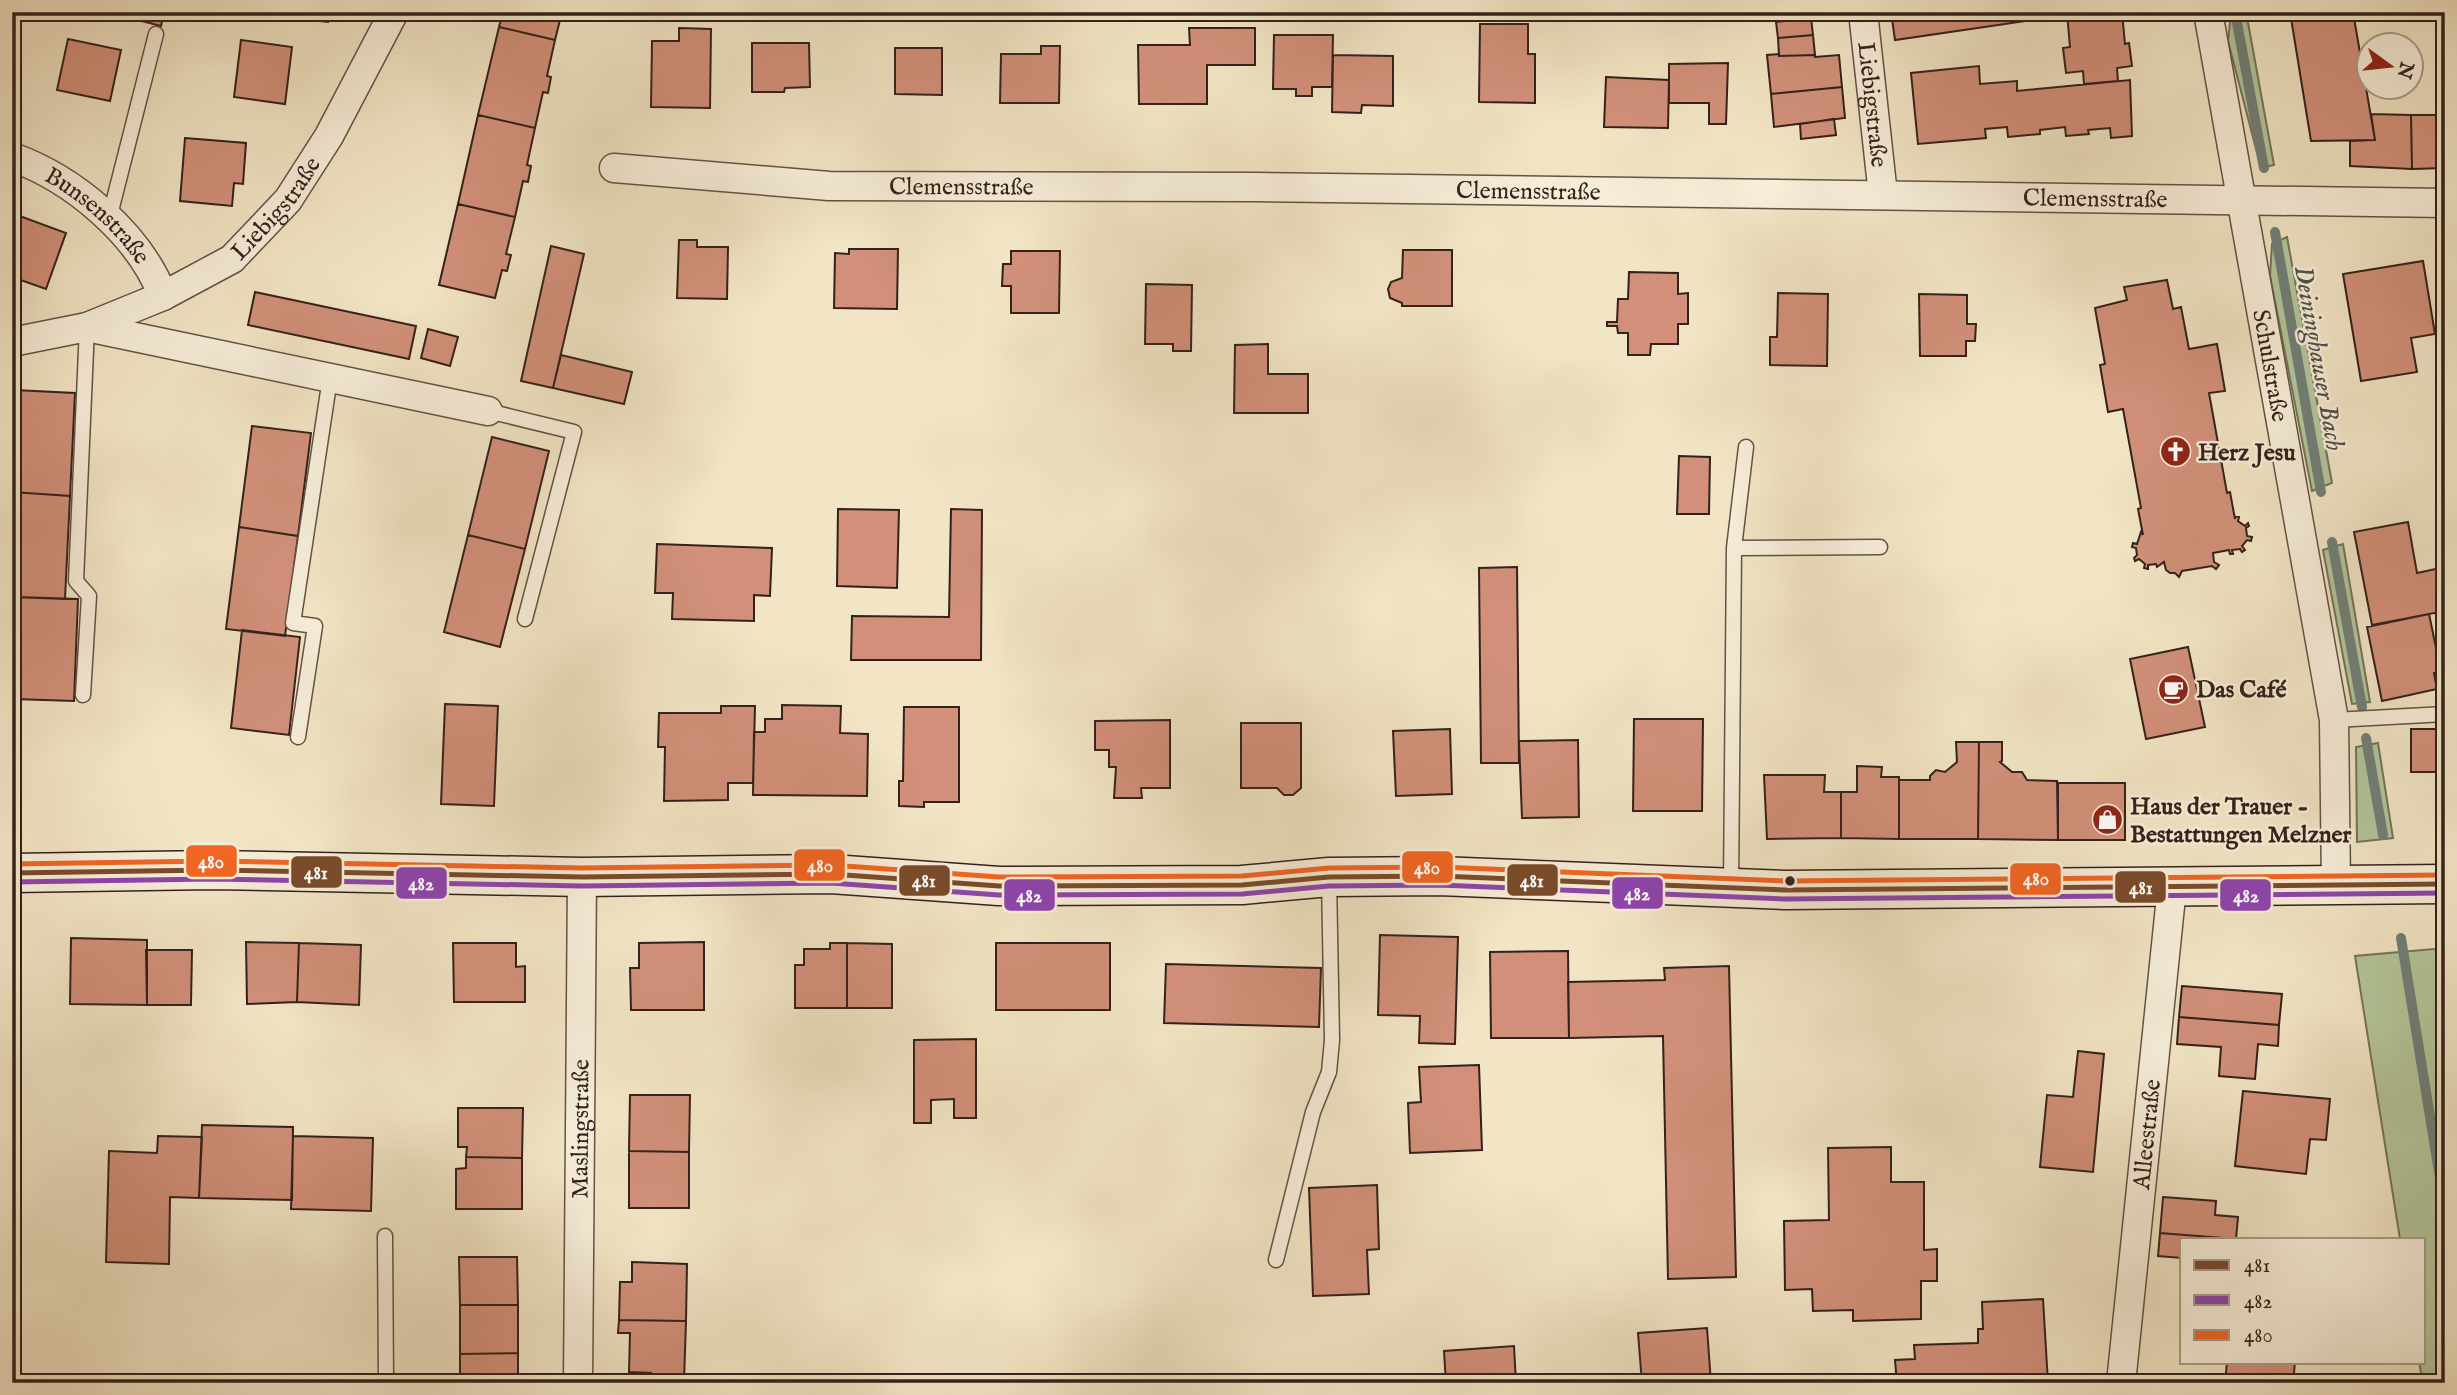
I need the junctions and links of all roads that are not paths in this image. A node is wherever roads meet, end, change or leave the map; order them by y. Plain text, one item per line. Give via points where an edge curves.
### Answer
1 (394, 12) edge
2 (1864, 12) edge
3 (2208, 12) edge
4 (156, 34) dead end
5 (12, 157) edge
6 (614, 169) dead end
7 (1883, 195) junction
8 (2242, 199) junction
9 (2445, 203) edge
10 (109, 219) junction
11 (163, 296) junction
12 (87, 327) junction
13 (12, 342) edge
14 (330, 378) junction
15 (488, 411) joint
16 (1746, 447) dead end
17 (1880, 547) dead end
18 (1734, 548) junction
19 (525, 619) dead end
20 (83, 695) dead end
21 (2445, 714) edge
22 (2334, 720) junction
23 (298, 737) dead end
24 (12, 873) edge
25 (582, 877) junction
26 (1329, 877) junction
27 (2445, 884) edge
28 (2336, 886) junction
29 (2172, 887) junction
30 (1731, 888) junction
31 (385, 1236) dead end
32 (1276, 1260) dead end
33 (386, 1383) edge
34 (578, 1383) edge
35 (2121, 1383) edge

1 - 11 street, Liebigstraße via 329,136 288,200 232,259
2 - 7 street, Liebigstraße
3 - 8 street, Schulstraße
4 - 10 lane
5 - 10 street, Bunsenstraße via 78,193
6 - 7 street, Clemensstraße via 829,186
7 - 8 street, Clemensstraße
8 - 9 street, Clemensstraße
8 - 22 street, Schulstraße
10 - 11 street, Bunsenstraße via 153,272
11 - 12 street, Liebigstraße
12 - 13 street, Liebigstraße
12 - 14 street, Liebigstraße
12 - 20 lane via 76,581 89,596
14 - 15 street, Liebigstraße
14 - 23 lane via 293,623 315,626
15 - 19 lane via 574,432
16 - 18 lane
17 - 18 lane
18 - 30 lane
21 - 22 lane
22 - 28 street, Schulstraße
24 - 25 main road via 212,870
25 - 26 main road via 831,874 999,886 1242,885
25 - 34 street, Maslingstraße
26 - 30 main road via 1439,876
26 - 32 lane via 1329,1072 1313,1112
27 - 28 main road
28 - 29 main road
29 - 30 main road
29 - 35 street, Alleestraße
31 - 33 lane

